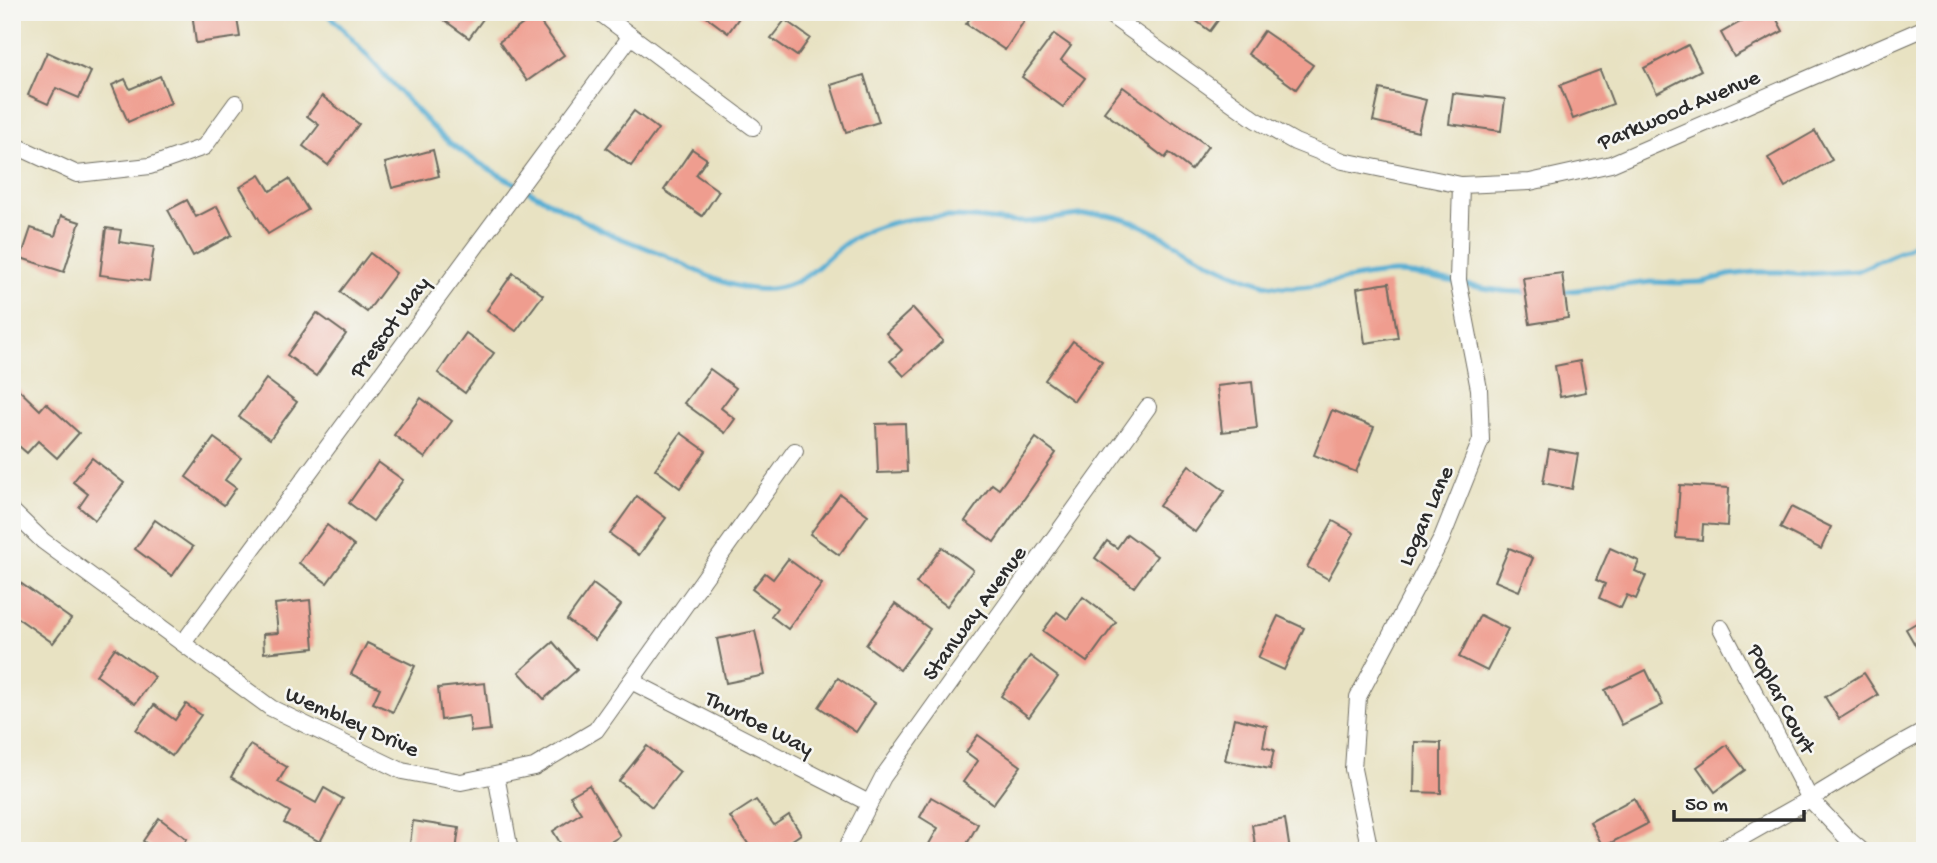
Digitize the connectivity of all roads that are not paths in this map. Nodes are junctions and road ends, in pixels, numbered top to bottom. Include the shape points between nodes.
1 (599, 12) edge
2 (1106, 12) edge
3 (1925, 28) edge
4 (631, 36) junction
5 (236, 103) dead end
6 (753, 127) dead end
7 (12, 144) edge
8 (1461, 184) junction
9 (1148, 407) dead end
10 (795, 451) dead end
11 (12, 512) edge
12 (1721, 628) dead end
13 (183, 643) junction
14 (631, 681) junction
15 (1925, 731) edge
16 (496, 775) junction
17 (1810, 799) junction
18 (869, 803) junction
19 (510, 851) edge
20 (845, 851) edge
21 (1370, 851) edge
22 (1718, 851) edge
23 (1862, 851) edge

1 - 4 street
2 - 8 street, Parkwood Avenue via 1256,120 1295,142 1343,161
3 - 8 street, Parkwood Avenue via 1611,164 1530,182
4 - 6 street
4 - 13 street, Prescot Way
5 - 7 street via 204,146 150,166 77,174
8 - 21 street, Logan Lane via 1458,280 1479,389 1481,440 1441,540 1358,697 1353,768
9 - 18 street, Stanway Avenue via 883,777
10 - 14 street, Wembley Drive
11 - 13 street, Wembley Drive via 43,541
12 - 17 street, Poplar Court
13 - 16 street, Wembley Drive via 271,708 402,771 461,782
14 - 16 street, Wembley Drive via 596,730 534,767
14 - 18 street, Thurloe Way
15 - 17 street
16 - 19 street
17 - 22 street
17 - 23 street, Poplar Court
18 - 20 street, Stanway Avenue

